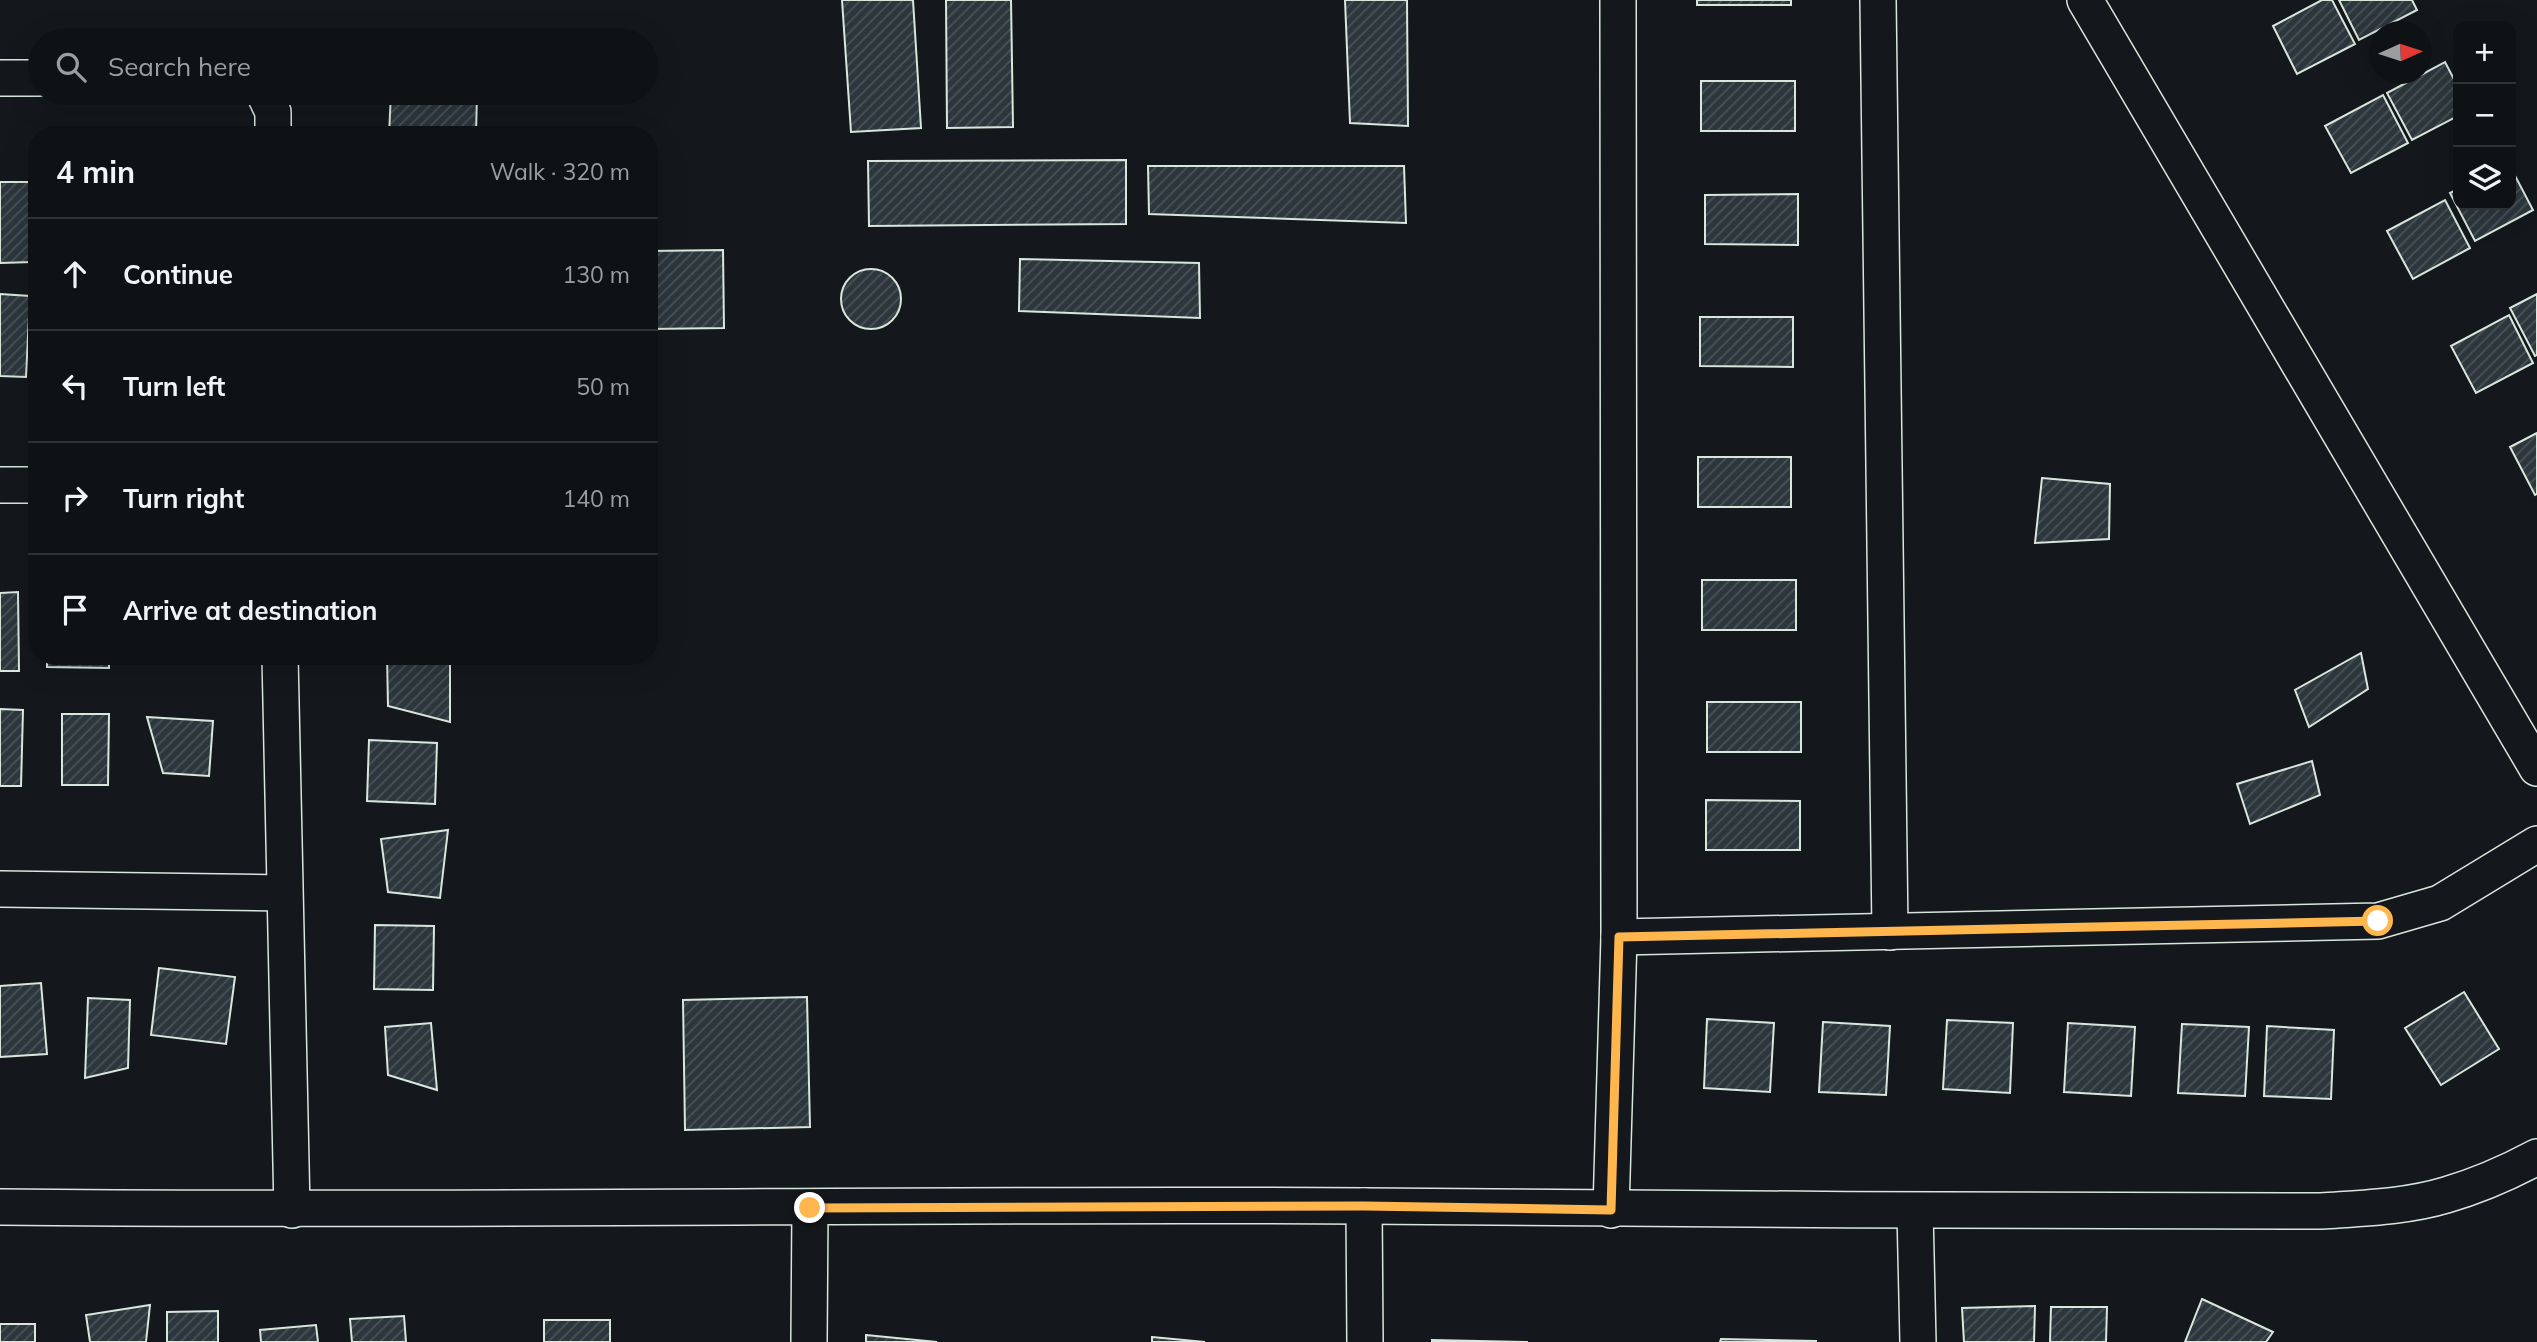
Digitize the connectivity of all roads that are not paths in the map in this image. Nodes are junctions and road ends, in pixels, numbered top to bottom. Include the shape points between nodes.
1 (1618, 0) edge
2 (1878, 0) edge
3 (2085, 0) edge
4 (0, 78) edge
5 (28, 78) edge
6 (270, 105) edge
7 (273, 126) edge
8 (0, 485) edge
9 (28, 485) edge
10 (279, 665) edge
11 (2537, 768) edge
12 (2537, 844) edge
13 (0, 889) edge
14 (284, 894) junction
15 (1890, 932) junction
16 (1619, 937) junction
17 (2537, 1157) edge
18 (1364, 1206) junction
19 (0, 1207) edge
20 (810, 1208) junction
21 (292, 1210) junction
22 (1611, 1210) junction
23 (1914, 1211) junction
24 (809, 1342) edge
25 (1365, 1342) edge
26 (1918, 1342) edge

1 - 16 street
2 - 15 street
3 - 11 street
4 - 5 street
6 - 7 street
8 - 9 street
10 - 14 street
12 - 15 street via 2440,904 2378,921
13 - 14 street
14 - 21 street
15 - 16 street
16 - 22 street
17 - 23 street via 2446,1195 2389,1206 2321,1211
18 - 20 street
18 - 22 street
18 - 25 street
19 - 21 street
20 - 21 street
20 - 24 street
22 - 23 street
23 - 26 street

